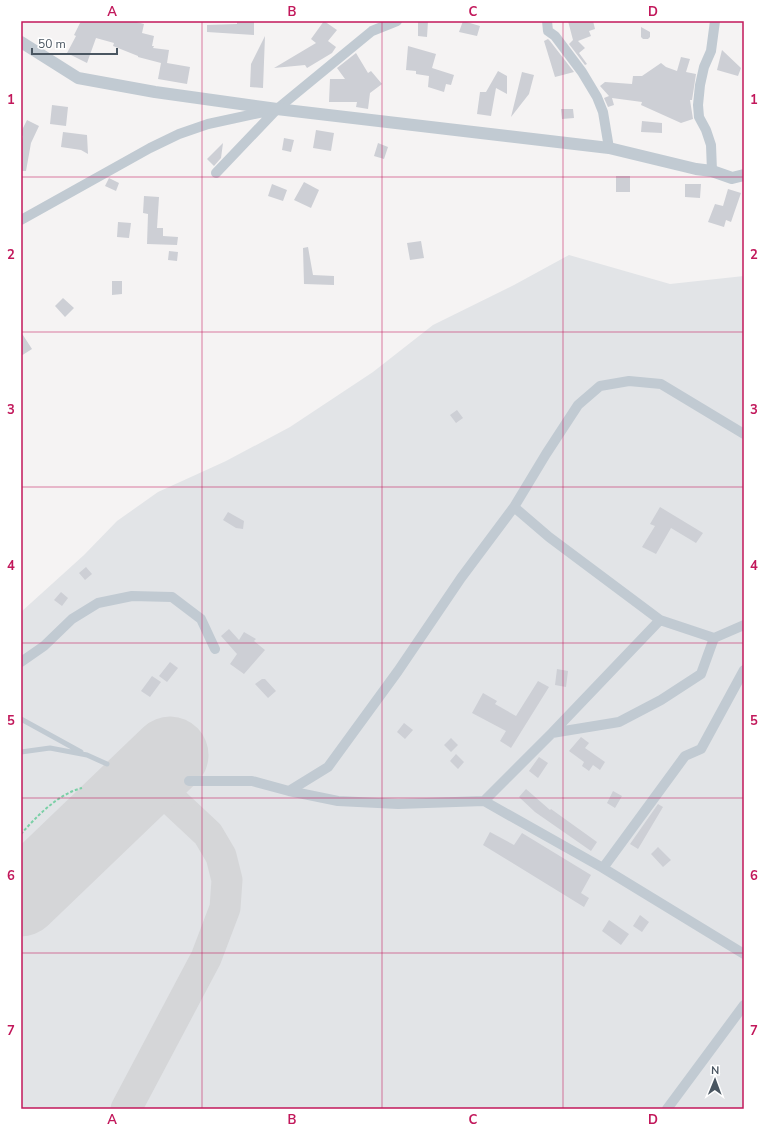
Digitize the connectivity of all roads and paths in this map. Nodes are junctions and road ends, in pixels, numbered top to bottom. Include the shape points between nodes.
1 (396, 21) edge
2 (547, 21) edge
3 (714, 21) edge
4 (21, 42) edge
5 (277, 108) junction
6 (609, 148) junction
7 (712, 171) junction
8 (216, 173) dead end
9 (744, 175) edge
10 (21, 220) edge
11 (744, 434) edge
12 (514, 507) junction
13 (660, 620) junction
14 (744, 624) edge
15 (714, 638) junction
16 (215, 648) dead end
17 (21, 662) edge
18 (744, 670) edge
19 (21, 719) edge
20 (552, 733) junction
21 (21, 752) edge
22 (87, 755) junction
23 (107, 764) dead end
24 (189, 781) dead end
25 (82, 788) dead end
26 (289, 791) junction
27 (484, 801) junction
28 (21, 834) edge
29 (603, 868) junction
30 (744, 954) edge
31 (744, 1005) edge
32 (666, 1109) edge

1 - 5 street via 372,31
2 - 6 street via 548,31 555,36 582,72 597,97 603,112
3 - 7 street via 711,51 704,67 698,105 699,117 711,145
4 - 5 street via 78,78 155,92
5 - 6 street
5 - 8 street
5 - 10 street via 208,124 179,134
6 - 7 street
7 - 9 street via 732,178
11 - 12 street via 661,384 629,381 600,386 578,405
12 - 13 street via 549,537
12 - 26 street via 328,767
13 - 15 street
13 - 20 street
14 - 15 street
15 - 20 street via 701,674 661,700 620,722
16 - 17 street via 201,619 172,597 132,596 98,604 72,619 44,646
18 - 29 street via 701,750 685,756
19 - 22 lane
20 - 27 street
21 - 22 lane via 50,748
22 - 23 lane
24 - 26 street via 252,780
25 - 28 path via 71,791 37,815
26 - 27 street via 338,802 398,804
27 - 29 street
29 - 30 street
31 - 32 street

